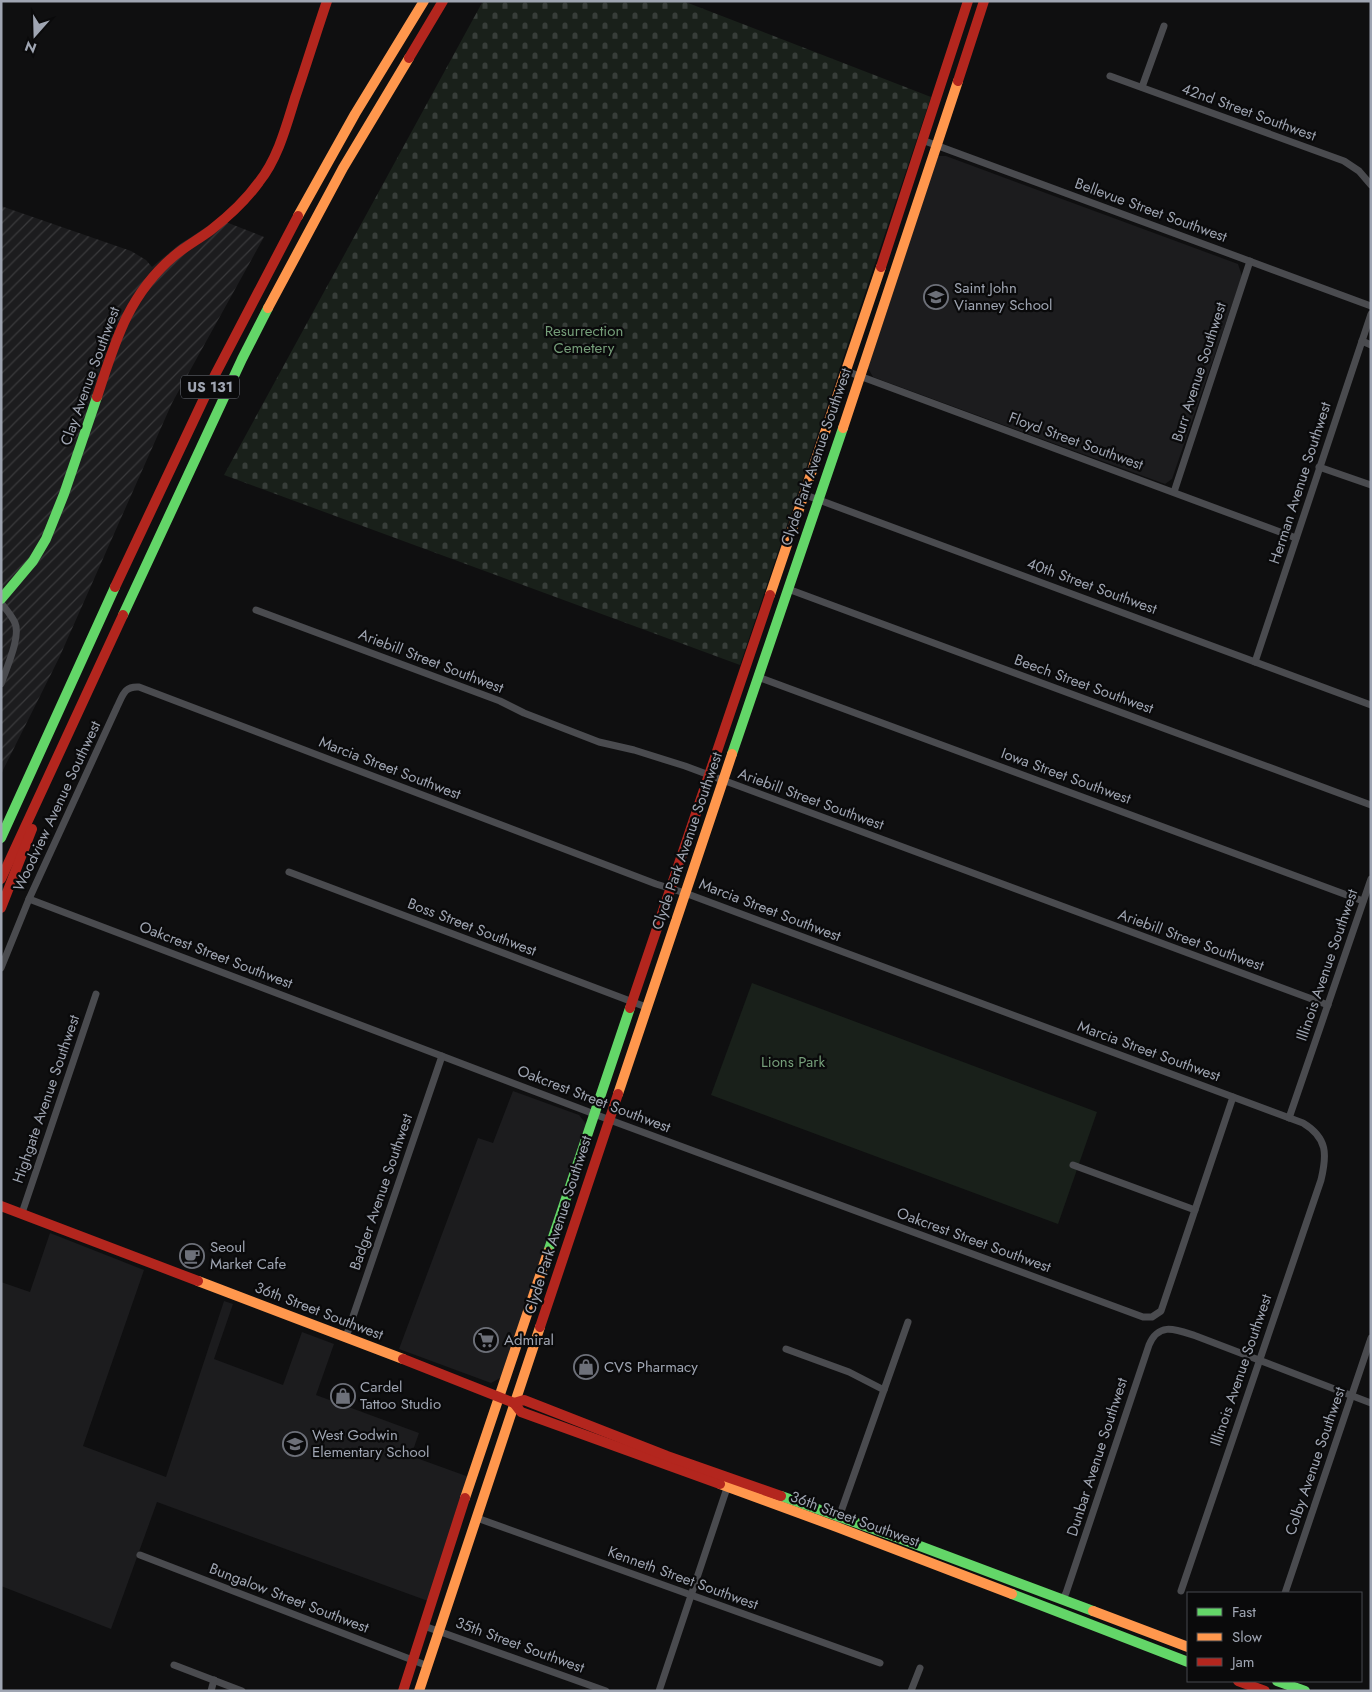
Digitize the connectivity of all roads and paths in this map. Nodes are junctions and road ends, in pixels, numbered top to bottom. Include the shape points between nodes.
1 (327, 1) edge
2 (424, 1) edge
3 (443, 1) edge
4 (968, 1) edge
5 (984, 1) edge
6 (1164, 26) dead end
7 (1110, 76) dead end
8 (1142, 87) junction
9 (922, 140) junction
10 (935, 145) junction
11 (1371, 185) edge
12 (1250, 261) junction
13 (1371, 306) edge
14 (1371, 314) edge
15 (1362, 342) junction
16 (1371, 345) edge
17 (846, 371) junction
18 (860, 376) junction
19 (1319, 467) junction
20 (1371, 485) edge
21 (1174, 492) junction
22 (804, 494) junction
23 (818, 500) junction
24 (1296, 538) junction
25 (788, 589) junction
26 (1, 599) edge
27 (1, 603) edge
28 (256, 610) dead end
29 (1255, 662) junction
30 (758, 677) junction
31 (1, 684) edge
32 (131, 687) joint
33 (1371, 705) edge
34 (54, 764) junction
35 (710, 776) junction
36 (723, 781) junction
37 (25, 787) junction
38 (1371, 805) edge
39 (1, 830) edge
40 (1, 838) edge
41 (289, 872) dead end
42 (1, 879) edge
43 (1371, 879) edge
44 (672, 888) junction
45 (685, 893) junction
46 (29, 899) junction
47 (1363, 901) junction
48 (1, 908) edge
49 (1, 968) edge
50 (96, 994) dead end
51 (633, 1003) junction
52 (1328, 1005) junction
53 (646, 1007) junction
54 (442, 1056) junction
55 (1233, 1097) junction
56 (595, 1114) junction
57 (1289, 1118) junction
58 (608, 1119) junction
59 (1325, 1157) joint
60 (1073, 1165) dead end
61 (1, 1206) edge
62 (1194, 1210) junction
63 (22, 1213) junction
64 (908, 1322) dead end
65 (346, 1337) junction
66 (1371, 1338) edge
67 (786, 1348) dead end
68 (1259, 1360) junction
69 (884, 1390) junction
70 (1351, 1396) junction
71 (500, 1397) junction
72 (1371, 1402) edge
73 (514, 1403) junction
74 (728, 1483) junction
75 (839, 1516) junction
76 (476, 1518) junction
77 (837, 1527) junction
78 (140, 1555) dead end
79 (1182, 1591) dead end
80 (1285, 1592) edge
81 (691, 1596) junction
82 (1062, 1600) junction
83 (424, 1626) junction
84 (439, 1631) junction
85 (1187, 1647) edge
86 (413, 1660) junction
87 (1187, 1662) edge
88 (880, 1663) dead end
89 (174, 1665) dead end
90 (428, 1666) junction
91 (920, 1668) dead end
92 (214, 1680) junction
93 (1241, 1682) edge
94 (1280, 1682) edge
95 (211, 1691) edge
96 (242, 1691) edge
97 (403, 1691) edge
98 (419, 1691) edge
99 (606, 1691) edge
100 (659, 1691) edge
101 (912, 1691) edge
102 (1265, 1691) edge
103 (1305, 1691) edge

1 - 26 main road, Clay Avenue Southwest via 272,162 235,210 174,256 134,302 118,333 46,539 29,567
2 - 37 main road, US 131 via 346,130 249,308 178,452
3 - 34 main road, US 131 via 343,168 242,359
4 - 9 main road, Clyde Park Avenue Southwest
5 - 10 main road, Clyde Park Avenue Southwest
6 - 8 street
7 - 8 street, 42nd Street Southwest
8 - 11 street, 42nd Street Southwest via 1344,161
9 - 10 street, Bellevue Street Southwest
9 - 17 main road, Clyde Park Avenue Southwest
10 - 12 street, Bellevue Street Southwest
10 - 18 main road, Clyde Park Avenue Southwest
12 - 13 street, Bellevue Street Southwest
12 - 21 street, Burr Avenue Southwest
14 - 15 street, Herman Avenue Southwest
15 - 16 street
15 - 19 street, Herman Avenue Southwest
17 - 18 street, Floyd Street Southwest
17 - 22 main road, Clyde Park Avenue Southwest
18 - 21 street, Floyd Street Southwest
18 - 23 main road, Clyde Park Avenue Southwest
19 - 20 street
19 - 24 street, Herman Avenue Southwest
21 - 24 street, Floyd Street Southwest
22 - 23 street, 40th Street Southwest
22 - 35 main road, Clyde Park Avenue Southwest
23 - 25 main road, Clyde Park Avenue Southwest
23 - 29 street, 40th Street Southwest
24 - 29 street, Herman Avenue Southwest
25 - 30 main road, Clyde Park Avenue Southwest
25 - 38 street, Beech Street Southwest
27 - 31 street via 15,623 17,632
28 - 35 street, Ariebill Street Southwest via 500,701 599,742 634,750
29 - 33 street, 40th Street Southwest
30 - 36 main road, Clyde Park Avenue Southwest
30 - 47 street, Iowa Street Southwest
32 - 44 street, Marcia Street Southwest via 139,687
32 - 46 street, Woodview Avenue Southwest via 117,706
34 - 42 main road, US 131
34 - 48 main road
35 - 36 street, Ariebill Street Southwest
35 - 44 main road, Clyde Park Avenue Southwest
36 - 45 main road, Clyde Park Avenue Southwest
36 - 52 street, Ariebill Street Southwest
37 - 39 main road
37 - 40 main road, US 131
41 - 51 street, Boss Street Southwest
43 - 47 street, Illinois Avenue Southwest
44 - 45 street, Marcia Street Southwest
44 - 51 main road, Clyde Park Avenue Southwest
45 - 53 main road, Clyde Park Avenue Southwest
45 - 55 street, Marcia Street Southwest
46 - 49 street, Woodview Avenue Southwest
46 - 54 street, Oakcrest Street Southwest
47 - 52 street, Illinois Avenue Southwest
50 - 63 street, Highgate Avenue Southwest
51 - 53 street, Boss Street Southwest
51 - 56 main road, Clyde Park Avenue Southwest
52 - 57 street, Illinois Avenue Southwest
53 - 58 main road, Clyde Park Avenue Southwest
54 - 56 street, Oakcrest Street Southwest
54 - 65 street, Badger Avenue Southwest
55 - 57 street, Marcia Street Southwest
55 - 62 street
56 - 58 street, Oakcrest Street Southwest
56 - 71 main road, Clyde Park Avenue Southwest
57 - 59 street, Marcia Street Southwest via 1303,1123 1317,1134
58 - 62 street, Oakcrest Street Southwest via 1142,1317 1152,1317 1160,1311
58 - 73 main road, Clyde Park Avenue Southwest
59 - 68 street, Illinois Avenue Southwest via 1321,1180
60 - 62 street
61 - 63 main road, 36th Street Southwest
63 - 65 main road, 36th Street Southwest
64 - 69 street
65 - 71 main road, 36th Street Southwest
66 - 70 street, Colby Avenue Southwest
67 - 69 street via 850,1372
68 - 70 street
68 - 79 street, Illinois Avenue Southwest
68 - 82 street, Dunbar Avenue Southwest via 1173,1329 1157,1332 1152,1337
69 - 75 street
70 - 72 street
70 - 80 street, Colby Avenue Southwest
71 - 73 main road, 36th Street Southwest
71 - 83 main road, Clyde Park Avenue Southwest
73 - 74 main road, 36th Street Southwest via 521,1412
73 - 76 main road, Clyde Park Avenue Southwest
74 - 75 main road, 36th Street Southwest
74 - 77 main road, 36th Street Southwest
74 - 81 street
75 - 77 street
75 - 82 main road, 36th Street Southwest
76 - 81 street, Kenneth Street Southwest
76 - 84 main road, Clyde Park Avenue Southwest
77 - 87 main road, 36th Street Southwest
78 - 86 street, Bungalow Street Southwest
81 - 88 street, Kenneth Street Southwest
81 - 100 street
82 - 85 main road, 36th Street Southwest
83 - 84 street, 35th Street Southwest
83 - 86 main road, Clyde Park Avenue Southwest
84 - 90 main road, Clyde Park Avenue Southwest
84 - 99 street, 35th Street Southwest
86 - 90 street, Bungalow Street Southwest
86 - 97 main road, Clyde Park Avenue Southwest
89 - 92 street
90 - 98 main road, Clyde Park Avenue Southwest
91 - 101 street
92 - 95 street
92 - 96 street
93 - 102 main road
94 - 103 main road

